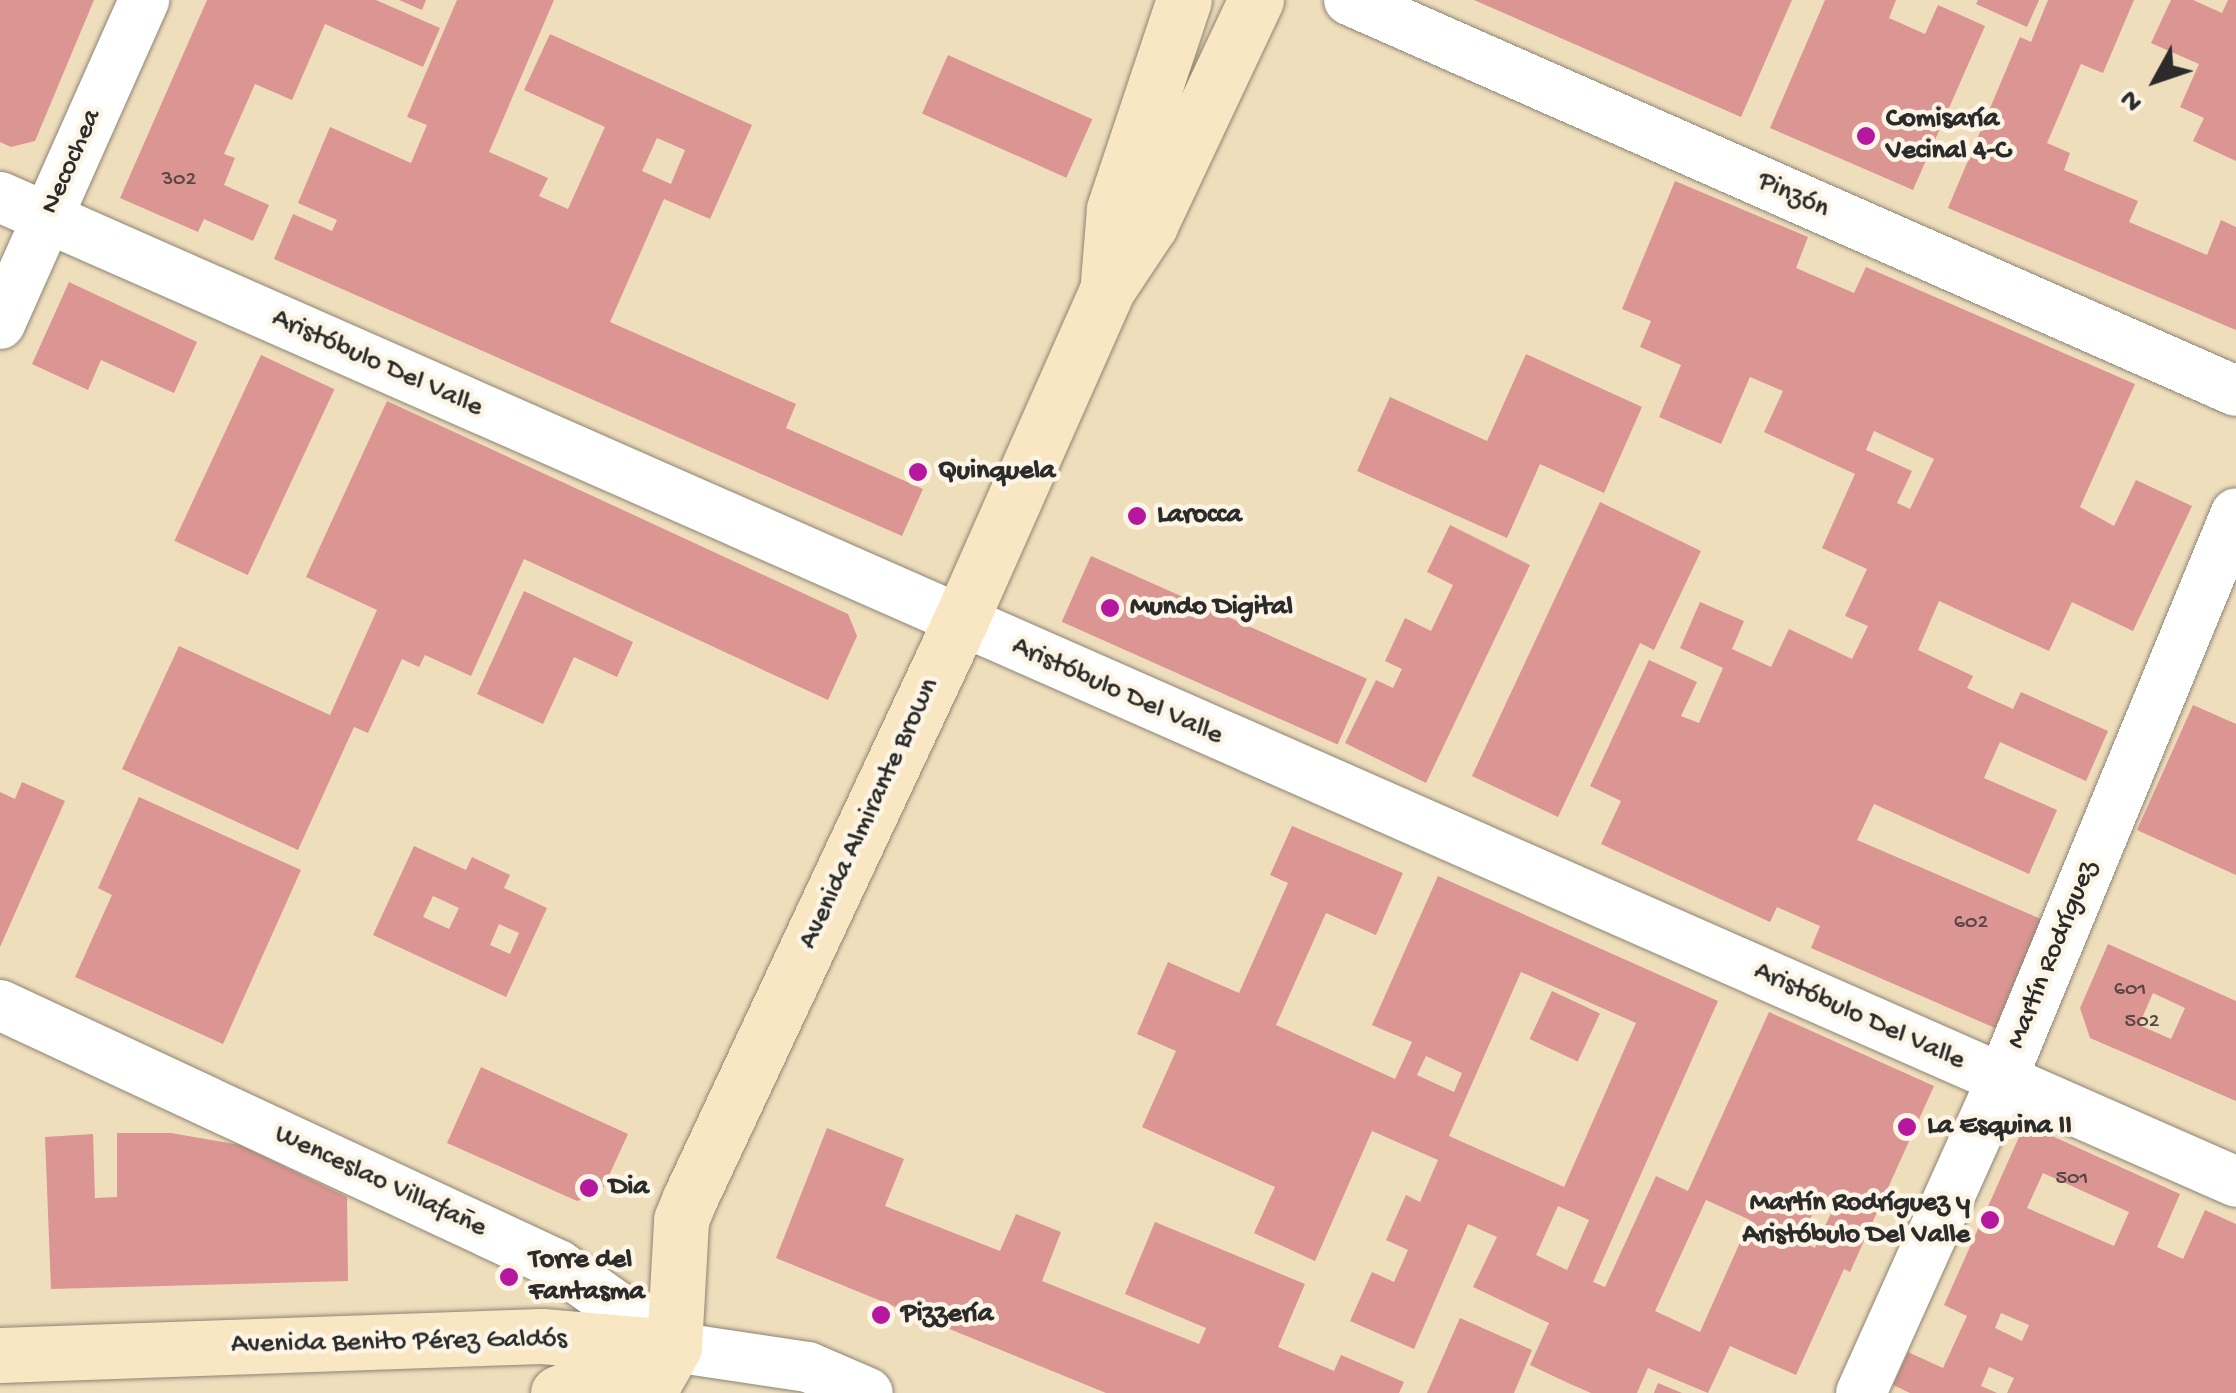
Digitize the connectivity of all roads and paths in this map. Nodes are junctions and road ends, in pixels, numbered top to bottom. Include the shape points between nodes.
1 (144, 0) edge
2 (1184, 0) edge
3 (1256, 0) edge
4 (1350, 0) edge
5 (0, 197) edge
6 (46, 218) junction
7 (1107, 290) junction
8 (0, 324) edge
9 (2236, 391) edge
10 (2236, 513) edge
11 (960, 622) junction
12 (0, 1005) edge
13 (2002, 1079) junction
14 (2236, 1182) edge
15 (0, 1355) edge
16 (673, 1378) edge
17 (558, 1393) edge
18 (868, 1393) edge
19 (1861, 1393) edge

1 - 6 street, Necochea
2 - 7 main road, Avenida Almirante Brown via 1114,209
3 - 7 main road, Avenida Almirante Brown via 1150,225
4 - 9 street, Pinzón
5 - 6 street, Aristóbulo Del Valle
6 - 8 street, Necochea
6 - 11 street, Aristóbulo Del Valle
7 - 11 main road, Avenida Almirante Brown
10 - 13 street, Martín Rodríguez
11 - 13 street, Aristóbulo Del Valle
11 - 16 main road, Avenida Almirante Brown via 681,1220
12 - 16 street, Wenceslao Villafañe via 558,1265
13 - 14 street, Aristóbulo Del Valle
13 - 19 street, Martín Rodríguez
15 - 16 main road, Avenida Benito Pérez Galdós via 542,1336
16 - 17 main road, Avenida Benito Pérez Galdós
16 - 18 street, Wenceslao Villafañe via 808,1367

